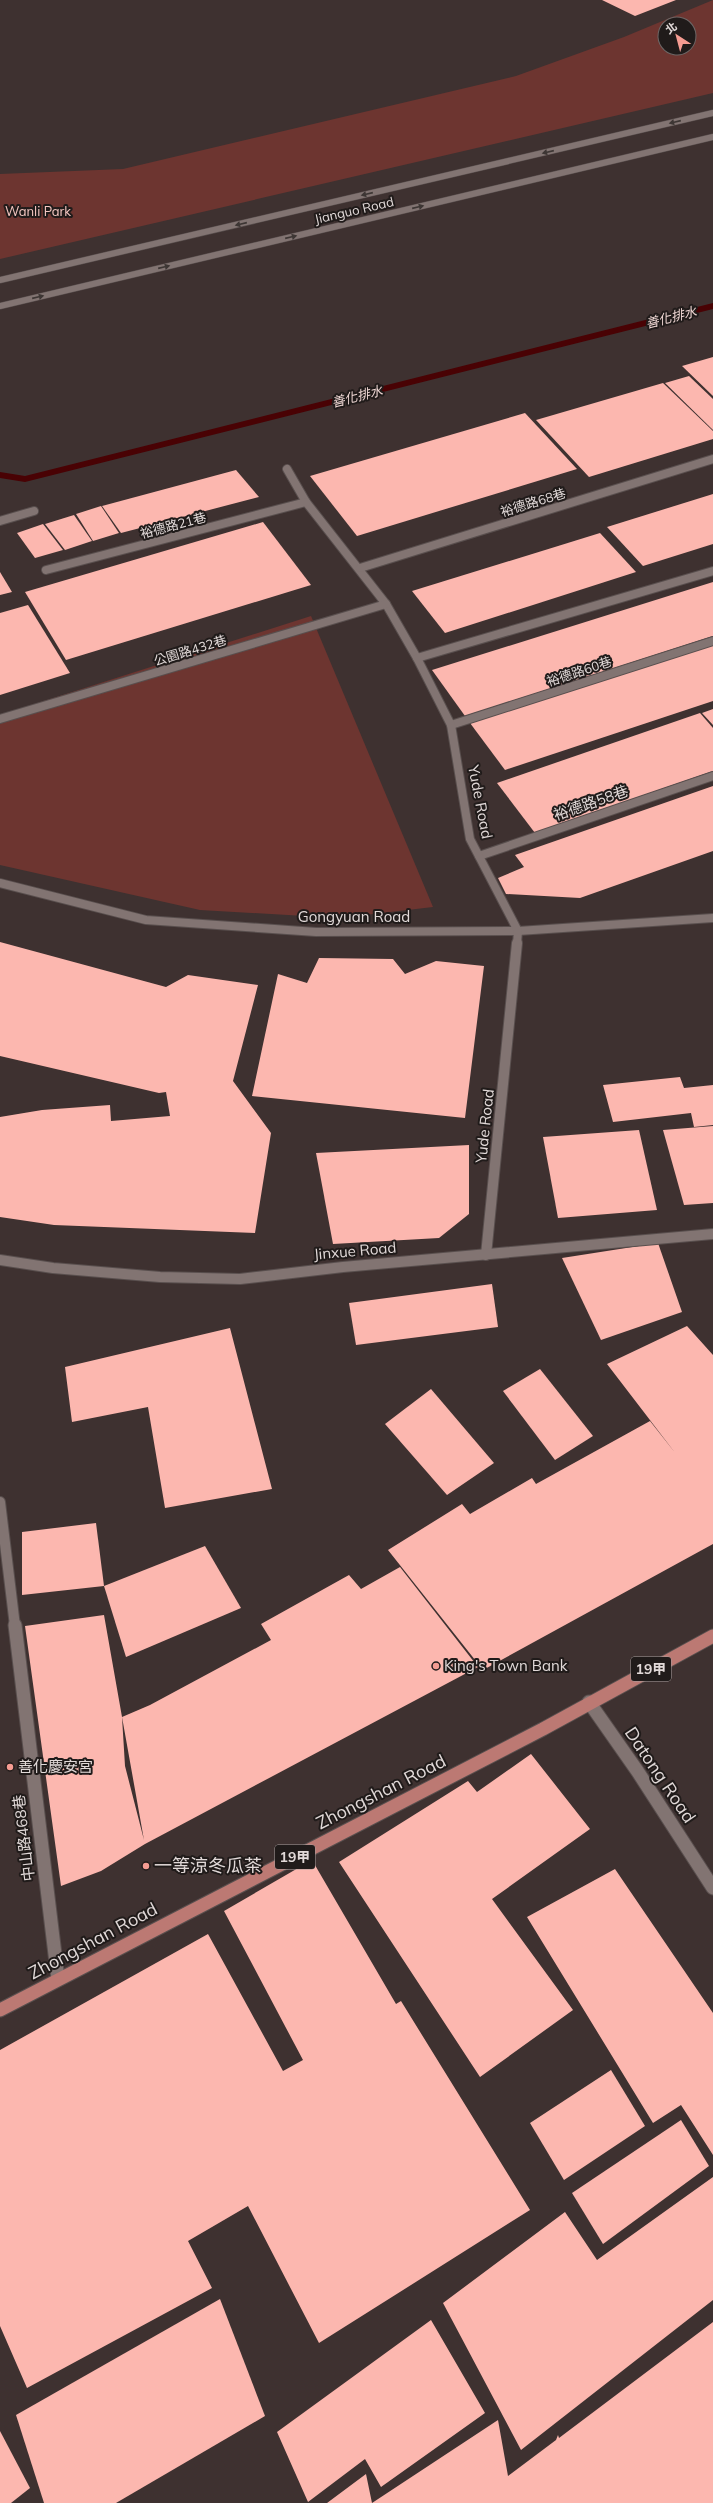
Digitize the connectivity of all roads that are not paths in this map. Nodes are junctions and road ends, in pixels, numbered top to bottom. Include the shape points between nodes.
1 (713, 113) edge
2 (713, 137) edge
3 (0, 280) edge
4 (0, 306) edge
5 (713, 459) edge
6 (287, 469) dead end
7 (306, 502) junction
8 (34, 512) dead end
9 (0, 521) edge
10 (360, 568) junction
11 (46, 570) dead end
12 (713, 571) edge
13 (386, 604) junction
14 (713, 641) edge
15 (417, 658) junction
16 (0, 719) edge
17 (451, 725) junction
18 (713, 776) edge
19 (479, 856) junction
20 (0, 883) edge
21 (713, 918) edge
22 (518, 931) junction
23 (713, 1234) edge
24 (486, 1255) junction
25 (0, 1260) edge
26 (0, 1502) edge
27 (713, 1636) edge
28 (590, 1702) junction
29 (713, 1888) edge
30 (58, 1979) junction
31 (0, 2010) edge

1 -> 3 street, Jianguo Road
4 -> 2 street, Jianguo Road
5 - 10 street, 裕德路68巷
6 - 7 street, Yude Road
7 - 10 street, Yude Road
7 - 11 street, 裕德路21巷
8 - 9 street
10 - 13 street, Yude Road
12 - 15 street
13 - 15 street, Yude Road
13 - 16 street, 公園路432巷
14 - 17 street, 裕德路60巷
15 - 17 street, Yude Road
17 - 19 street, Yude Road via 470,839
18 - 19 street, 裕德路58巷
19 - 22 street, Yude Road
20 - 22 street, Gongyuan Road via 146,920 316,932
21 - 22 street, Gongyuan Road
22 - 24 street, Yude Road
23 - 24 street, Jinxue Road
24 - 25 street, Jinxue Road via 240,1279 160,1277 53,1268
26 - 30 street, 中山路468巷
27 - 28 main road, Zhongshan Road / 19甲
28 - 29 street, Datong Road
28 - 30 main road, Zhongshan Road / 19甲 via 543,1729
30 - 31 main road, Zhongshan Road / 19甲

